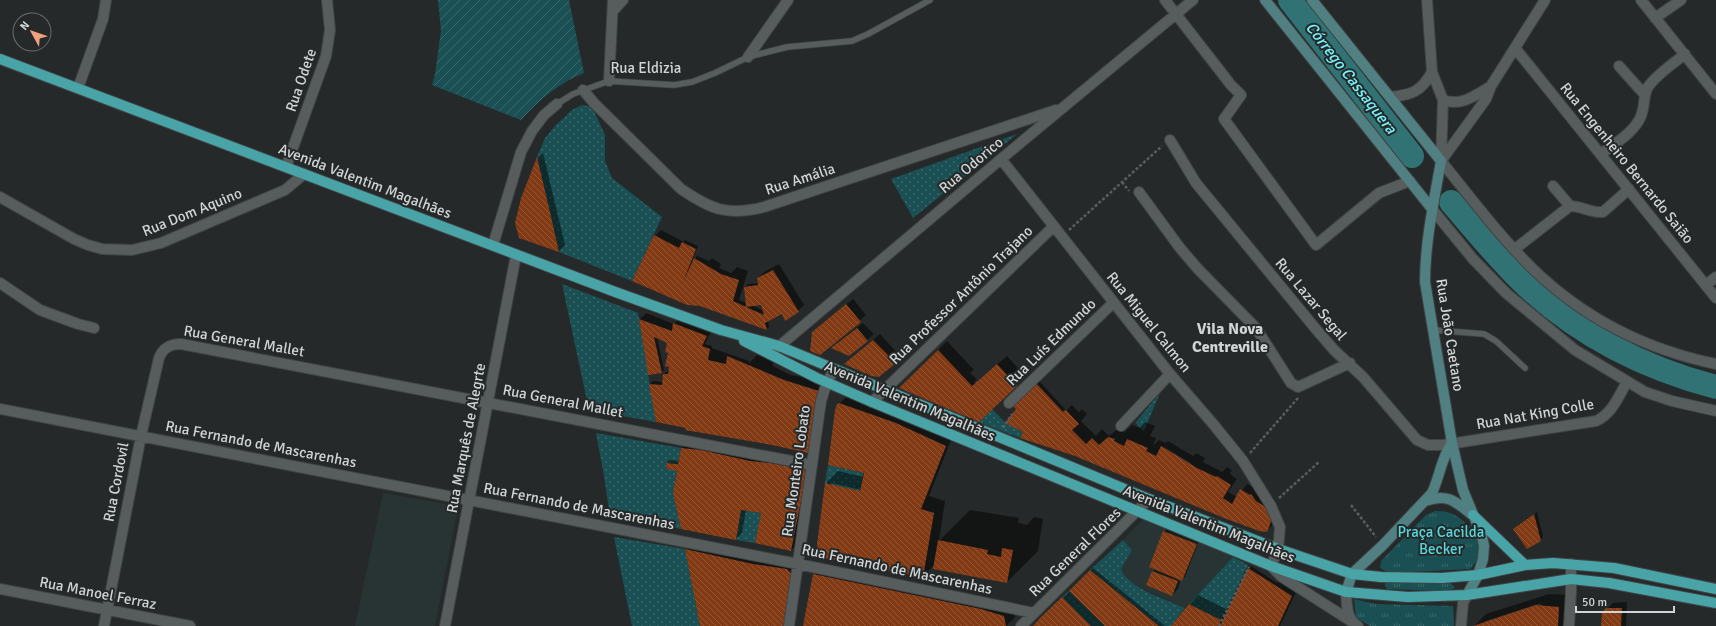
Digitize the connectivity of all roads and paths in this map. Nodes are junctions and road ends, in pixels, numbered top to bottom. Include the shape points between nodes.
1 (106, 0) edge
2 (327, 0) edge
3 (613, 0) edge
4 (623, 0) edge
5 (788, 0) edge
6 (930, 0) edge
7 (1165, 0) edge
8 (1193, 0) edge
9 (1265, 0) edge
10 (1312, 0) edge
11 (1427, 0) edge
12 (1544, 0) edge
13 (1641, 0) edge
14 (1681, 0) edge
15 (613, 11) junction
16 (1176, 14) junction
17 (1656, 18) junction
18 (1515, 48) junction
19 (1685, 54) junction
20 (748, 57) junction
21 (0, 59) edge
22 (1619, 66) dead end
23 (1432, 72) junction
24 (609, 81) junction
25 (1491, 86) junction
26 (78, 88) junction
27 (583, 90) junction
28 (1644, 94) junction
29 (1716, 94) edge
30 (1390, 97) junction
31 (1443, 100) junction
32 (557, 104) joint
33 (1063, 108) junction
34 (1170, 140) joint
35 (1601, 154) junction
36 (1001, 159) junction
37 (1441, 161) junction
38 (286, 167) junction
39 (304, 174) junction
40 (1410, 181) junction
41 (1553, 186) dead end
42 (1629, 189) junction
43 (1139, 192) dead end
44 (0, 197) edge
45 (1570, 206) junction
46 (1432, 209) junction
47 (1054, 226) junction
48 (1062, 237) junction
49 (493, 245) junction
50 (1515, 249) junction
51 (516, 255) junction
52 (1716, 277) edge
53 (0, 283) edge
54 (1706, 285) junction
55 (1716, 298) edge
56 (1113, 303) junction
57 (94, 328) dead end
58 (721, 330) junction
59 (1434, 330) junction
60 (779, 346) junction
61 (166, 347) joint
62 (770, 354) junction
63 (1350, 363) junction
64 (1716, 364) edge
65 (1525, 368) dead end
66 (834, 370) junction
67 (1170, 374) junction
68 (827, 382) junction
69 (1627, 382) junction
70 (1306, 383) junction
71 (884, 390) junction
72 (488, 402) junction
73 (872, 402) junction
74 (1013, 406) joint
75 (0, 409) edge
76 (1716, 411) edge
77 (1121, 426) dead end
78 (141, 436) junction
79 (999, 437) junction
80 (1452, 443) junction
81 (1243, 461) junction
82 (1318, 462) dead end
83 (812, 464) junction
84 (469, 499) junction
85 (1149, 499) junction
86 (1425, 501) junction
87 (1351, 505) dead end
88 (1271, 506) junction
89 (1138, 512) junction
90 (1473, 515) junction
91 (1383, 545) junction
92 (1278, 549) junction
93 (1253, 559) junction
94 (798, 564) junction
95 (1571, 564) junction
96 (1271, 566) junction
97 (1525, 566) junction
98 (1352, 574) junction
99 (1478, 575) junction
100 (1571, 579) junction
101 (0, 589) edge
102 (1716, 589) edge
103 (1346, 592) junction
104 (1467, 595) junction
105 (1716, 603) edge
106 (107, 610) junction
107 (1034, 613) junction
108 (1356, 625) edge
109 (104, 626) edge
110 (190, 626) edge
111 (445, 626) edge
112 (789, 626) edge
113 (1021, 626) edge
114 (1219, 626) edge
115 (1461, 626) edge
116 (1569, 626) edge

1 - 26 street via 103,19
2 - 38 street, Rua Odete via 330,30 326,56
3 - 15 street
4 - 15 street
5 - 20 street
6 - 20 lane, Rua Eldizia via 852,41 787,47
7 - 16 street
8 - 16 street, Rua Odorico
9 - 40 main road
10 - 30 main road
11 - 23 street
12 - 18 street
13 - 17 street
14 - 17 street
15 - 24 street
16 - 33 street, Rua Odorico
16 - 40 street via 1241,95 1224,119 1316,245 1379,193
17 - 19 street
18 - 25 street
18 - 35 street, Rua Engenheiro Bernardo Saião
19 - 28 street via 1652,81
19 - 29 street
20 - 24 lane, Rua Eldizia via 716,74 686,83 674,85
21 - 26 main road, Avenida Valentim Magalhães
22 - 28 street
23 - 30 street via 1420,89 1404,96
23 - 31 street
24 - 27 lane, Rua Eldizia
25 - 31 street via 1462,102
25 - 37 street via 1486,99
26 - 38 main road, Avenida Valentim Magalhães
27 - 32 lane, Rua Eldizia
27 - 33 street, Rua Amália via 681,189 716,209 732,212 764,207
28 - 35 street via 1640,118 1630,131
30 - 37 main road
31 - 37 street
32 - 49 street, Rua Eldizia via 532,130 521,152
33 - 36 street, Rua Odorico
34 - 48 path
34 - 63 street, Rua Lazar Segal via 1196,183 1334,350
35 - 42 street, Rua Engenheiro Bernardo Saião
36 - 47 street, Rua Miguel Calmon
36 - 60 street, Rua Odorico
37 - 46 main road, Rua João Caetano
37 - 50 street
38 - 39 main road, Avenida Valentim Magalhães
39 - 44 street, Rua Dom Aquino via 285,190 161,243 132,250 102,249 88,245
39 - 49 main road, Avenida Valentim Magalhães
40 - 46 main road
41 - 45 street
42 - 45 street via 1602,212 1591,212
42 - 54 street, Rua Engenheiro Bernardo Saião
43 - 70 street via 1198,269 1256,328 1291,383 1298,387
45 - 50 street
46 - 59 main road, Rua João Caetano via 1425,276
46 - 69 street via 1478,265 1506,293 1576,350
47 - 48 street, Rua Miguel Calmon
47 - 71 street, Rua Professor Antônio Trajano
48 - 56 street, Rua Miguel Calmon
49 - 51 main road, Avenida Valentim Magalhães
50 - 64 street via 1557,290 1608,325 1661,350
51 - 58 main road, Avenida Valentim Magalhães
51 - 72 street, Rua Marquês de Alegrte
52 - 54 street
53 - 57 street via 40,310
54 - 55 street, Rua Engenheiro Bernardo Saião
56 - 67 street, Rua Miguel Calmon
56 - 74 street, Rua Luís Edmundo
58 - 60 main road, Avenida Valentim Magalhães
58 - 62 main road, Avenida Valentim Magalhães
59 - 65 lane via 1484,334 1496,341
59 - 80 main road, Rua João Caetano
60 - 62 street, Rua Odorico
60 - 66 main road, Avenida Valentim Magalhães
61 - 72 street, Rua General Mallet via 181,344
61 - 78 street, Rua Cordovil via 159,358
62 - 68 main road, Avenida Valentim Magalhães
63 - 70 street
63 - 80 street, Rua Lazar Segal via 1417,440 1428,446
66 - 68 street, Rua Monteiro Lobato
66 - 71 main road, Avenida Valentim Magalhães
67 - 77 street
67 - 81 street, Rua Miguel Calmon
68 - 73 main road, Avenida Valentim Magalhães
68 - 83 street, Rua Monteiro Lobato via 821,401
69 - 76 street via 1665,399
69 - 80 street, Rua Nat King Colle via 1610,412 1596,421
70 - 81 path via 1299,398
71 - 73 street, Rua Professor Antônio Trajano
71 - 79 main road, Avenida Valentim Magalhães
72 - 83 street, Rua General Mallet
72 - 84 street, Rua Marquês de Alegrte
73 - 89 main road, Avenida Valentim Magalhães
74 - 79 path
75 - 78 street, Rua Fernando de Mascarenhas
78 - 84 street, Rua Fernando de Mascarenhas
78 - 106 street, Rua Cordovil
79 - 85 main road, Avenida Valentim Magalhães
80 - 86 main road via 1444,457 1436,485
80 - 90 main road, Rua João Caetano via 1463,490
81 - 88 street, Rua Miguel Calmon
82 - 88 path
83 - 94 street, Rua Monteiro Lobato
84 - 94 street, Rua Fernando de Mascarenhas
84 - 111 street, Rua Marquês de Alegrte
85 - 89 street, Rua General Flores
85 - 92 main road, Avenida Valentim Magalhães
86 - 90 main road via 1436,497 1450,499
86 - 91 main road
87 - 91 path
88 - 92 street, Rua Miguel Calmon via 1280,528
89 - 93 main road, Avenida Valentim Magalhães
89 - 107 street, Rua General Flores
90 - 97 main road
90 - 99 main road, Rua João Caetano via 1484,546
91 - 98 main road
92 - 96 street, Rua Miguel Calmon
92 - 98 main road, Avenida Valentim Magalhães
93 - 96 main road, Avenida Valentim Magalhães
93 - 114 path
94 - 107 street, Rua Fernando de Mascarenhas
94 - 112 street, Rua Monteiro Lobato
95 - 97 main road, Avenida Valentim Magalhães
95 - 100 street
95 - 102 main road, Avenida Valentim Magalhães via 1614,568
96 - 103 main road, Avenida Valentim Magalhães
96 - 108 street via 1282,577
97 - 99 main road, Avenida Valentim Magalhães
98 - 99 main road, Avenida Valentim Magalhães via 1442,578
98 - 103 main road
99 - 104 main road, Rua João Caetano
100 - 104 main road, Avenida Valentim Magalhães
100 - 105 main road, Avenida Valentim Magalhães via 1609,583
100 - 116 street
101 - 106 street, Rua Manoel Ferraz
103 - 104 main road, Avenida Valentim Magalhães via 1408,597
103 - 108 street via 1349,616
104 - 115 street via 1463,603
106 - 109 street, Rua Cordovil
106 - 110 street, Rua Manoel Ferraz
107 - 113 street, Rua General Flores

